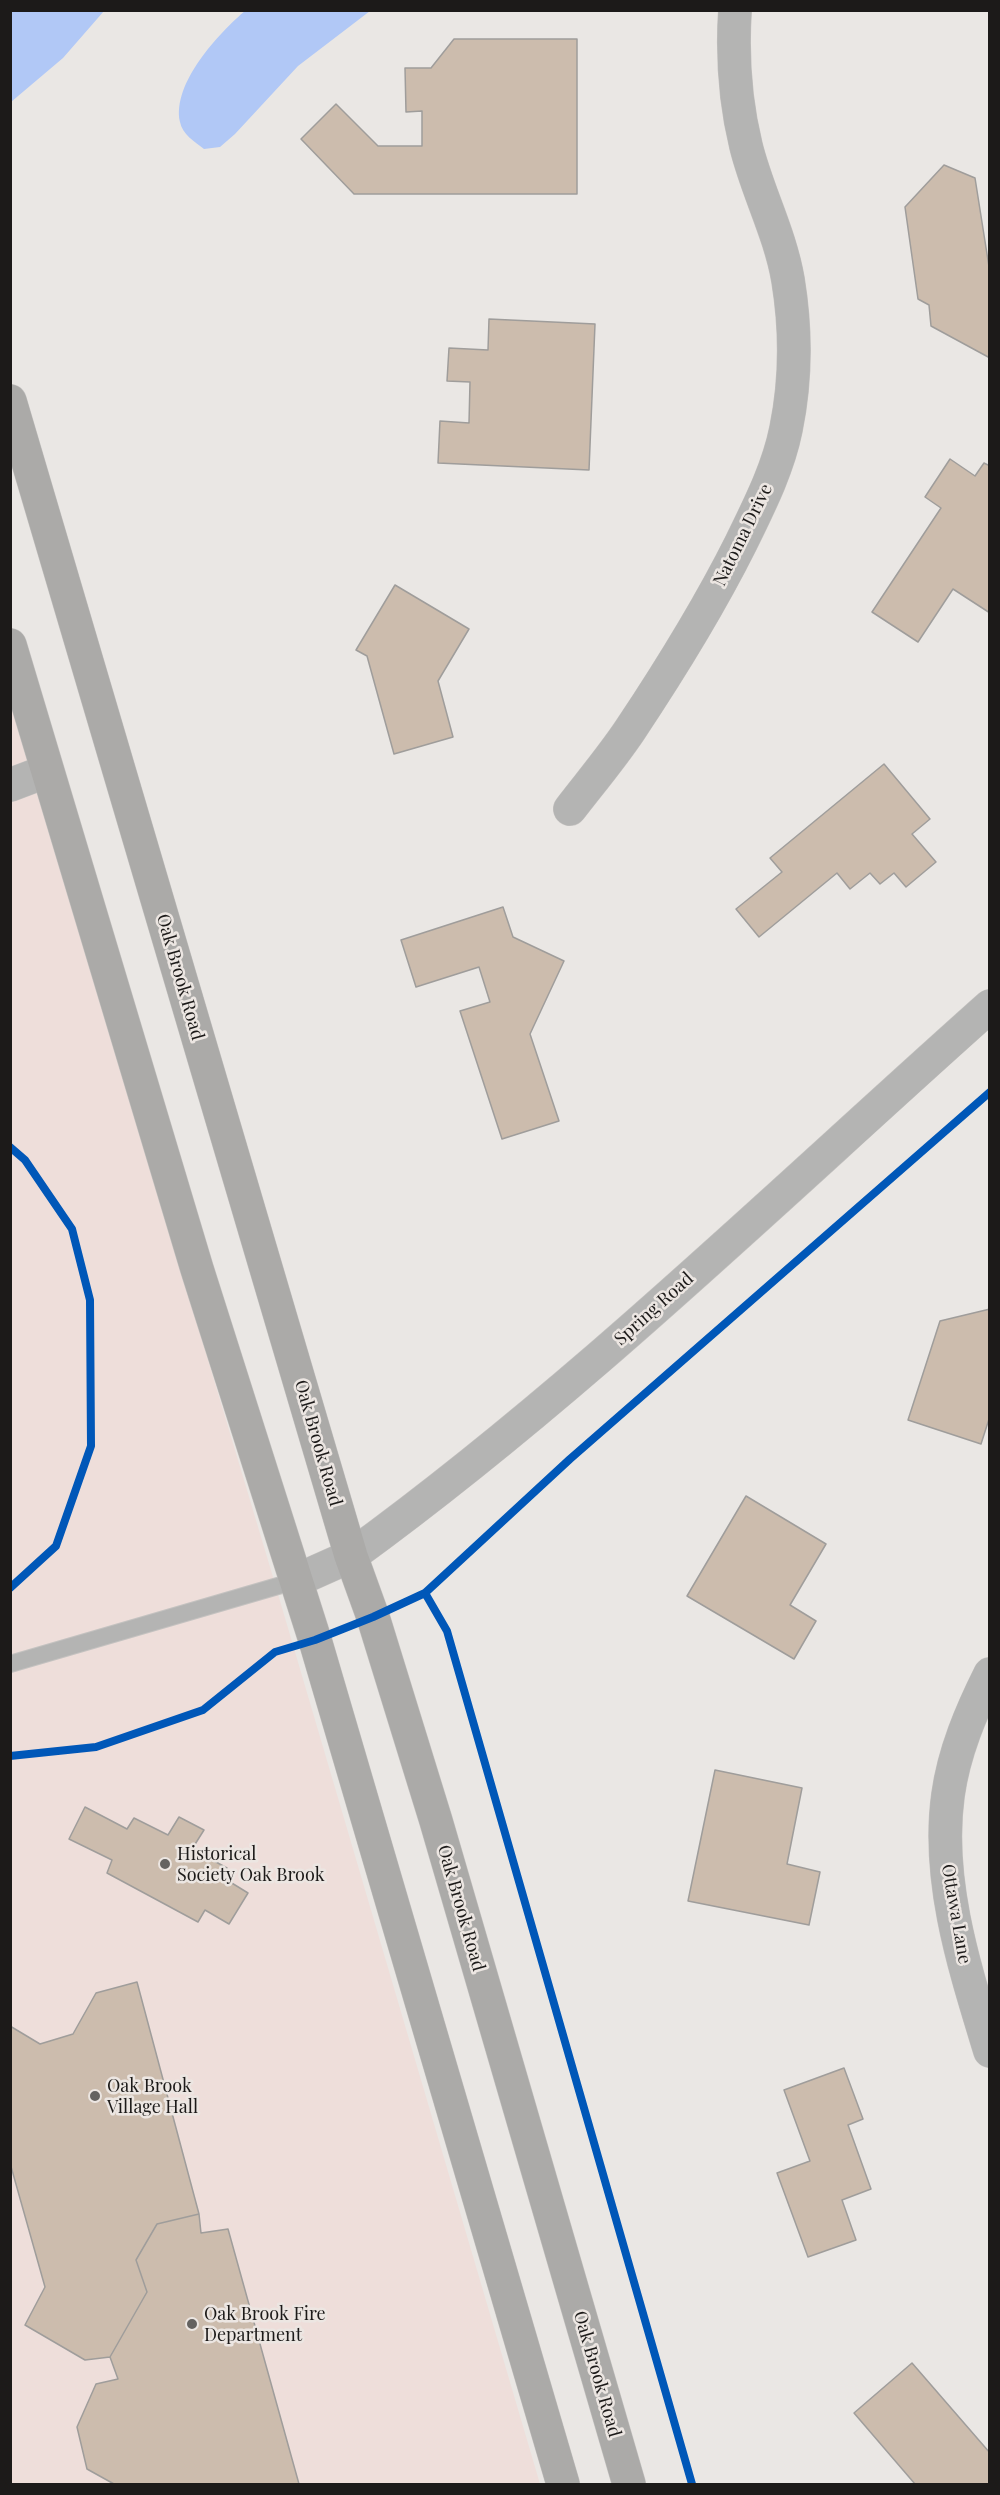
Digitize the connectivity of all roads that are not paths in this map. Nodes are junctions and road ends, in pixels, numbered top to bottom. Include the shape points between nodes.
1 (735, 10) edge
2 (10, 401) edge
3 (10, 645) edge
4 (47, 771) junction
5 (10, 784) edge
6 (570, 809) dead end
7 (990, 1006) edge
8 (351, 1556) junction
9 (295, 1581) junction
10 (10, 1664) edge
11 (990, 1674) edge
12 (990, 2051) edge
13 (563, 2484) edge
14 (628, 2484) edge

1 - 6 street, Natoma Drive via 733,41 739,108 788,280 794,340 786,430 766,493 717,590 629,731
2 - 8 main road, Oak Brook Road
3 - 4 main road
4 - 5 street
4 - 9 main road
7 - 8 street, Spring Road via 637,1325 431,1497
8 - 9 street, Spring Road
8 - 14 main road, Oak Brook Road via 436,1821
9 - 10 lane
9 - 13 main road
11 - 12 street, Ottawa Lane via 961,1738 948,1796 946,1871 965,1967

